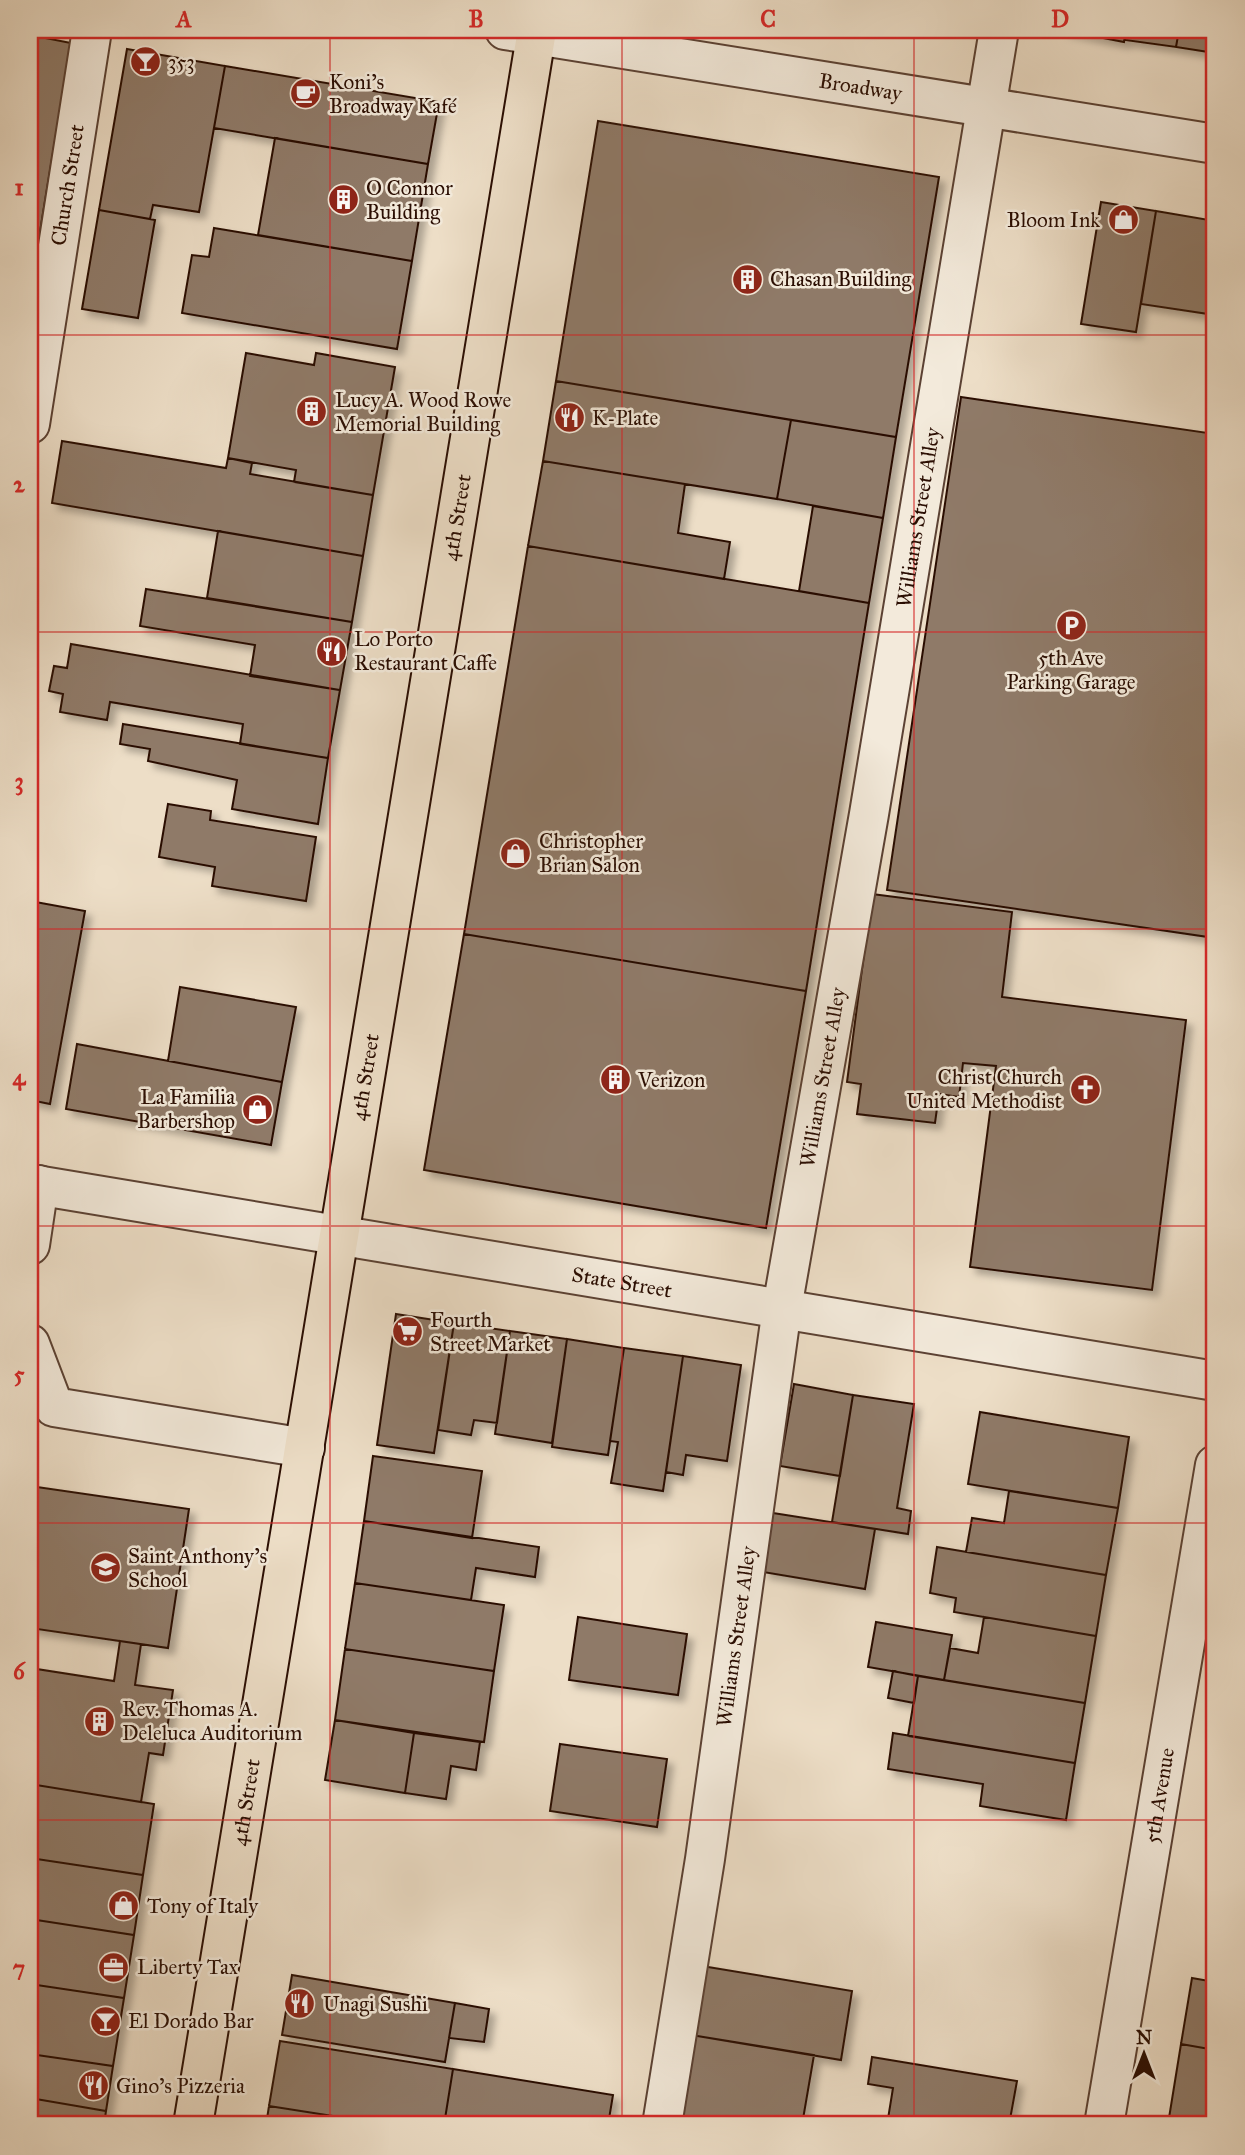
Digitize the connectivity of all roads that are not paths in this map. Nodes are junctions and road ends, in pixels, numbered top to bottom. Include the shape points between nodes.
1 (92, 30) edge
2 (999, 30) edge
3 (526, 31) edge
4 (987, 107) junction
5 (1215, 144) edge
6 (30, 424) edge
7 (34, 1185) edge
8 (340, 1235) junction
9 (30, 1245) edge
10 (782, 1308) junction
11 (30, 1345) edge
12 (1215, 1381) edge
13 (305, 1448) junction
14 (1215, 1465) edge
15 (192, 2125) edge
16 (662, 2125) edge
17 (1104, 2125) edge

1 - 6 street, Church Street
2 - 4 street, Williams Street Alley
3 - 4 street, Broadway
3 - 8 main road, 4th Street
4 - 5 street, Broadway
4 - 10 street, Williams Street Alley via 884,816
7 - 8 street, State Street
7 - 9 street
8 - 10 street, State Street
8 - 13 main road, 4th Street
10 - 12 street, State Street
10 - 16 street, Williams Street Alley via 705,1859
11 - 13 street via 54,1407
13 - 15 main road, 4th Street
14 - 17 street, 5th Avenue

